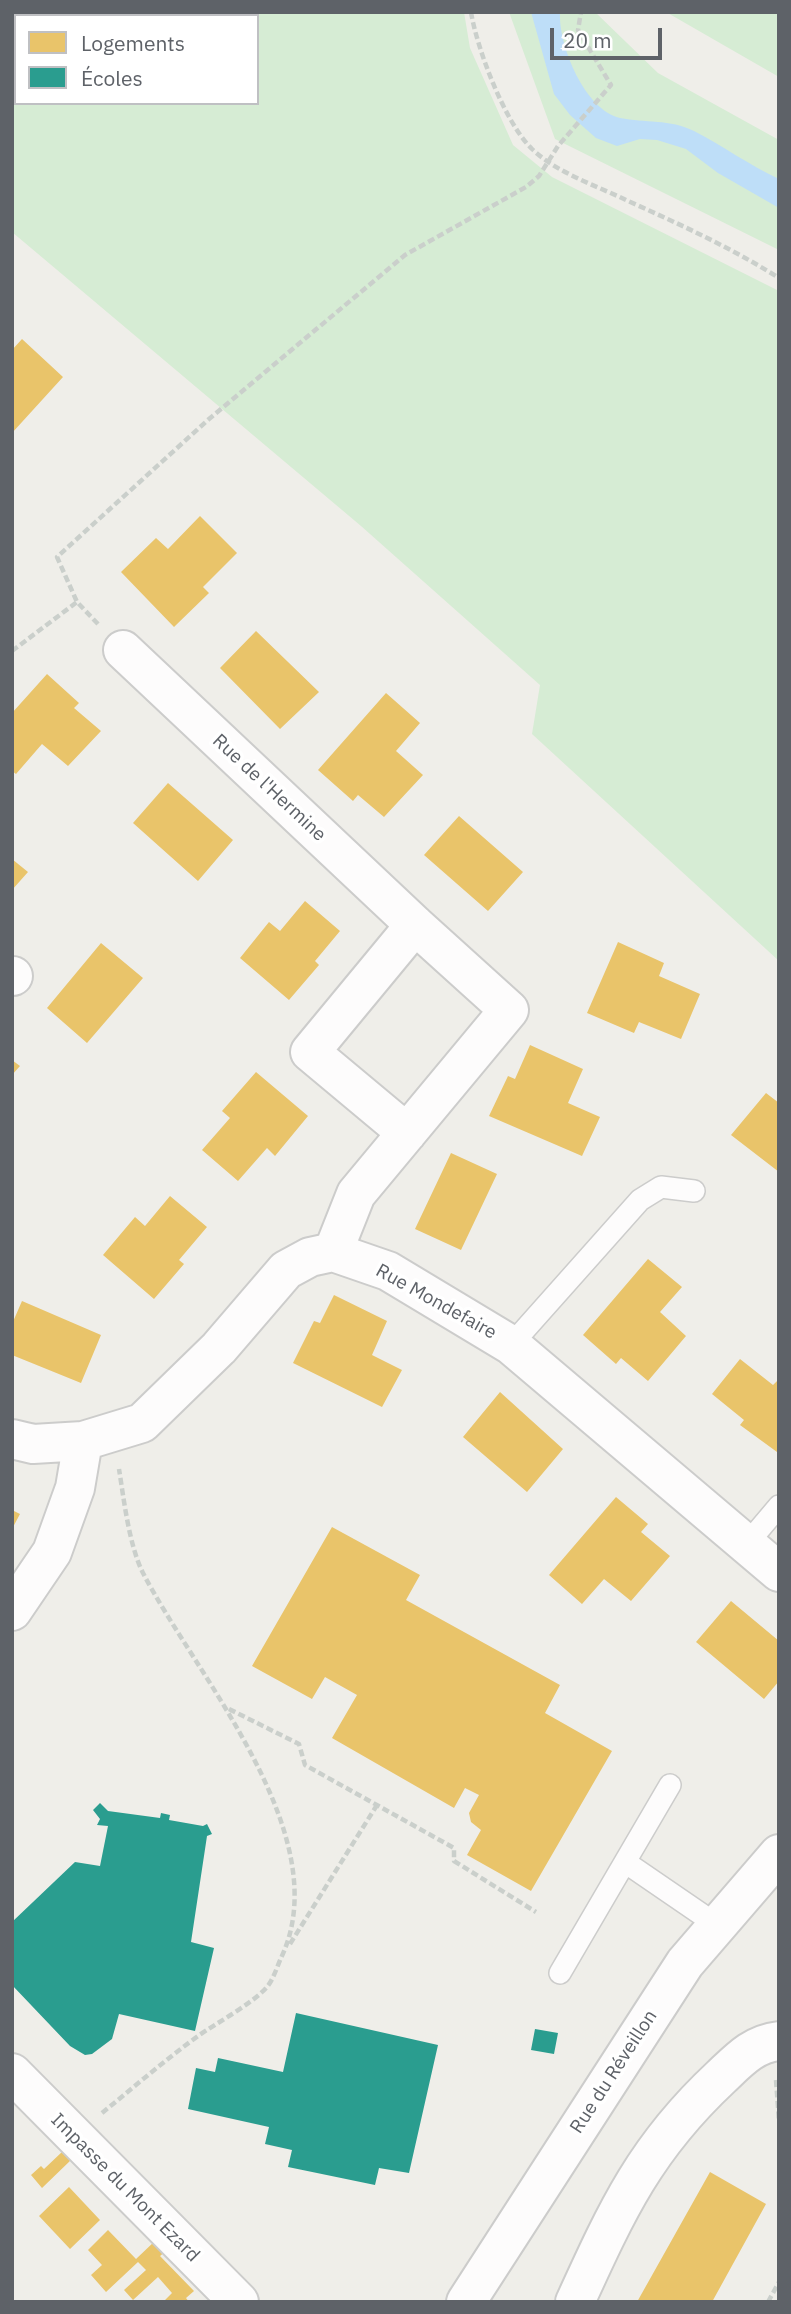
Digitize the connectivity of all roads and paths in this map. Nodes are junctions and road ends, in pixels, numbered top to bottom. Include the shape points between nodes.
1 (471, 12) edge
2 (581, 12) edge
3 (550, 162) junction
4 (779, 278) edge
5 (76, 602) junction
6 (123, 650) joint
7 (12, 652) edge
8 (415, 925) junction
9 (407, 1133) junction
10 (694, 1191) dead end
11 (333, 1252) junction
12 (511, 1345) junction
13 (97, 1438) junction
14 (12, 1439) edge
15 (779, 1506) edge
16 (746, 1545) junction
17 (779, 1572) edge
18 (12, 1611) edge
19 (228, 1709) junction
20 (670, 1785) dead end
21 (377, 1805) junction
22 (779, 1854) edge
23 (625, 1862) junction
24 (536, 1912) dead end
25 (717, 1926) junction
26 (279, 1962) junction
27 (560, 1973) dead end
28 (779, 2041) edge
29 (12, 2073) edge
30 (74, 2136) junction
31 (779, 2282) edge
32 (239, 2302) edge
33 (466, 2302) edge
34 (575, 2302) edge
35 (768, 2302) edge

1 - 3 path via 485,58 520,135
2 - 3 path via 579,30 611,85 558,146
3 - 4 path via 733,249
3 - 5 path via 526,187 405,255 209,419 57,557
5 - 6 path
5 - 7 path
6 - 8 street, Rue de l'Hermine
8 - 9 street, Rue de l'Hermine via 509,1010
8 - 9 street via 310,1052
9 - 11 street, Rue de l'Hermine via 356,1194
10 - 12 lane via 661,1187 640,1200
11 - 12 street, Rue Mondefaire via 388,1271
11 - 13 street via 286,1269 219,1348 142,1423
12 - 16 street, Rue Mondefaire
13 - 14 street via 33,1444
13 - 18 street via 52,1552
13 - 19 path via 141,1569
15 - 16 lane
16 - 17 street, Rue Mondefaire
19 - 21 path via 299,1744 304,1765
19 - 26 path via 267,1785 288,1850 296,1907 290,1940
20 - 23 lane
21 - 24 path via 454,1848 454,1861
21 - 26 path
22 - 25 street, Rue du Réveillon
23 - 25 lane
23 - 27 lane
25 - 33 street, Rue du Réveillon via 685,1963
26 - 30 path via 268,1986
28 - 34 street via 753,2048 695,2101 657,2144 622,2199
29 - 30 street, Impasse du Mont Ezard
30 - 32 street, Impasse du Mont Ezard
31 - 35 path

